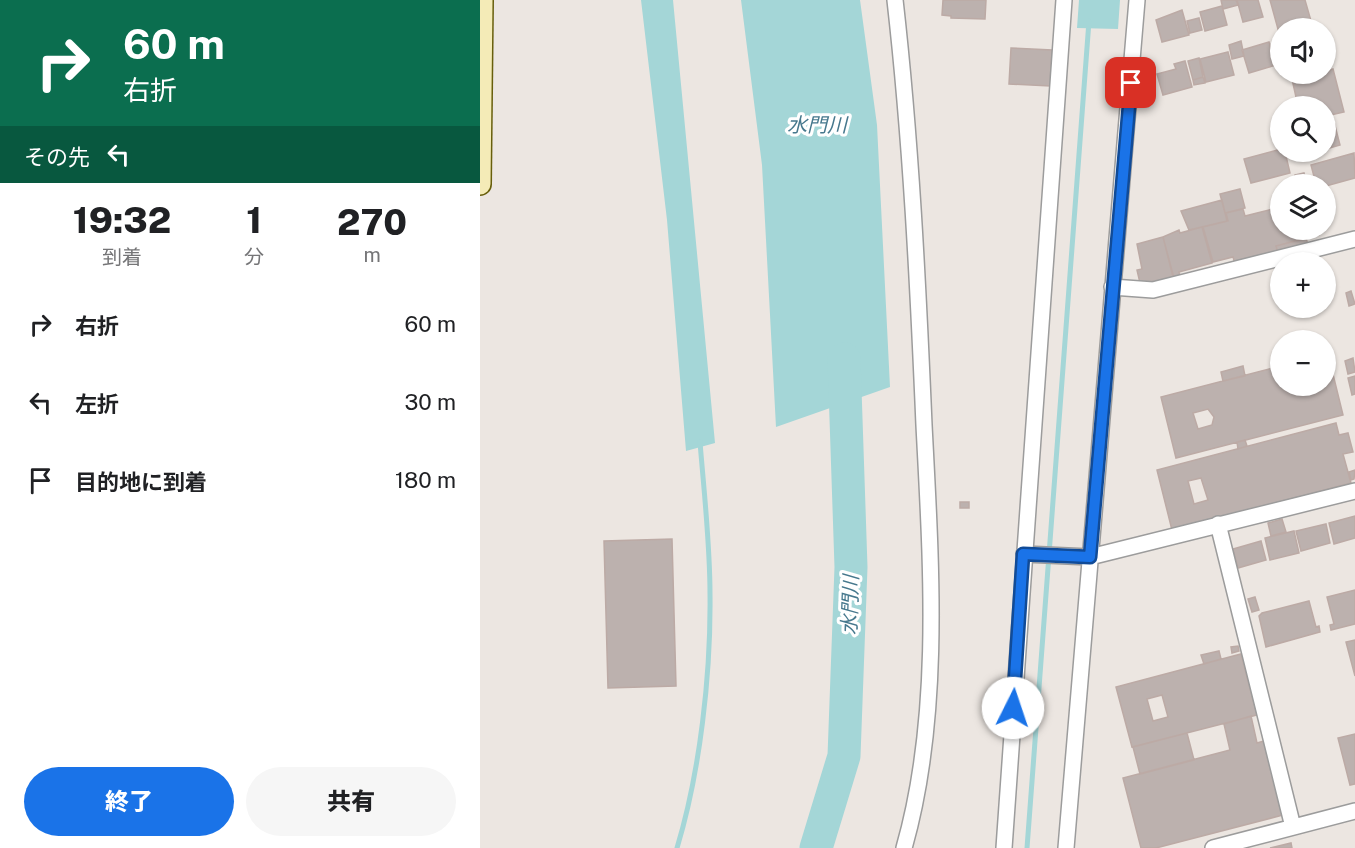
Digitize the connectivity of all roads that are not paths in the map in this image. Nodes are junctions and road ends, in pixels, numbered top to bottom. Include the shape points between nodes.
1 (482, 0) edge
2 (895, 0) edge
3 (1064, 0) edge
4 (1137, 0) edge
5 (480, 184) edge
6 (1355, 239) edge
7 (1113, 287) junction
8 (1355, 491) edge
9 (1218, 524) junction
10 (1028, 554) junction
11 (1084, 557) junction
12 (1355, 811) edge
13 (1293, 827) junction
14 (904, 848) edge
15 (1004, 848) edge
16 (1066, 848) edge
17 (1213, 848) edge

1 - 5 main road
2 - 14 street via 916,240 929,528 930,700 913,816
3 - 10 street
4 - 7 street
6 - 7 street via 1153,290
7 - 11 street
8 - 9 street
9 - 11 street
9 - 13 street
10 - 11 street
10 - 15 street
11 - 16 street
12 - 13 street
13 - 17 street

